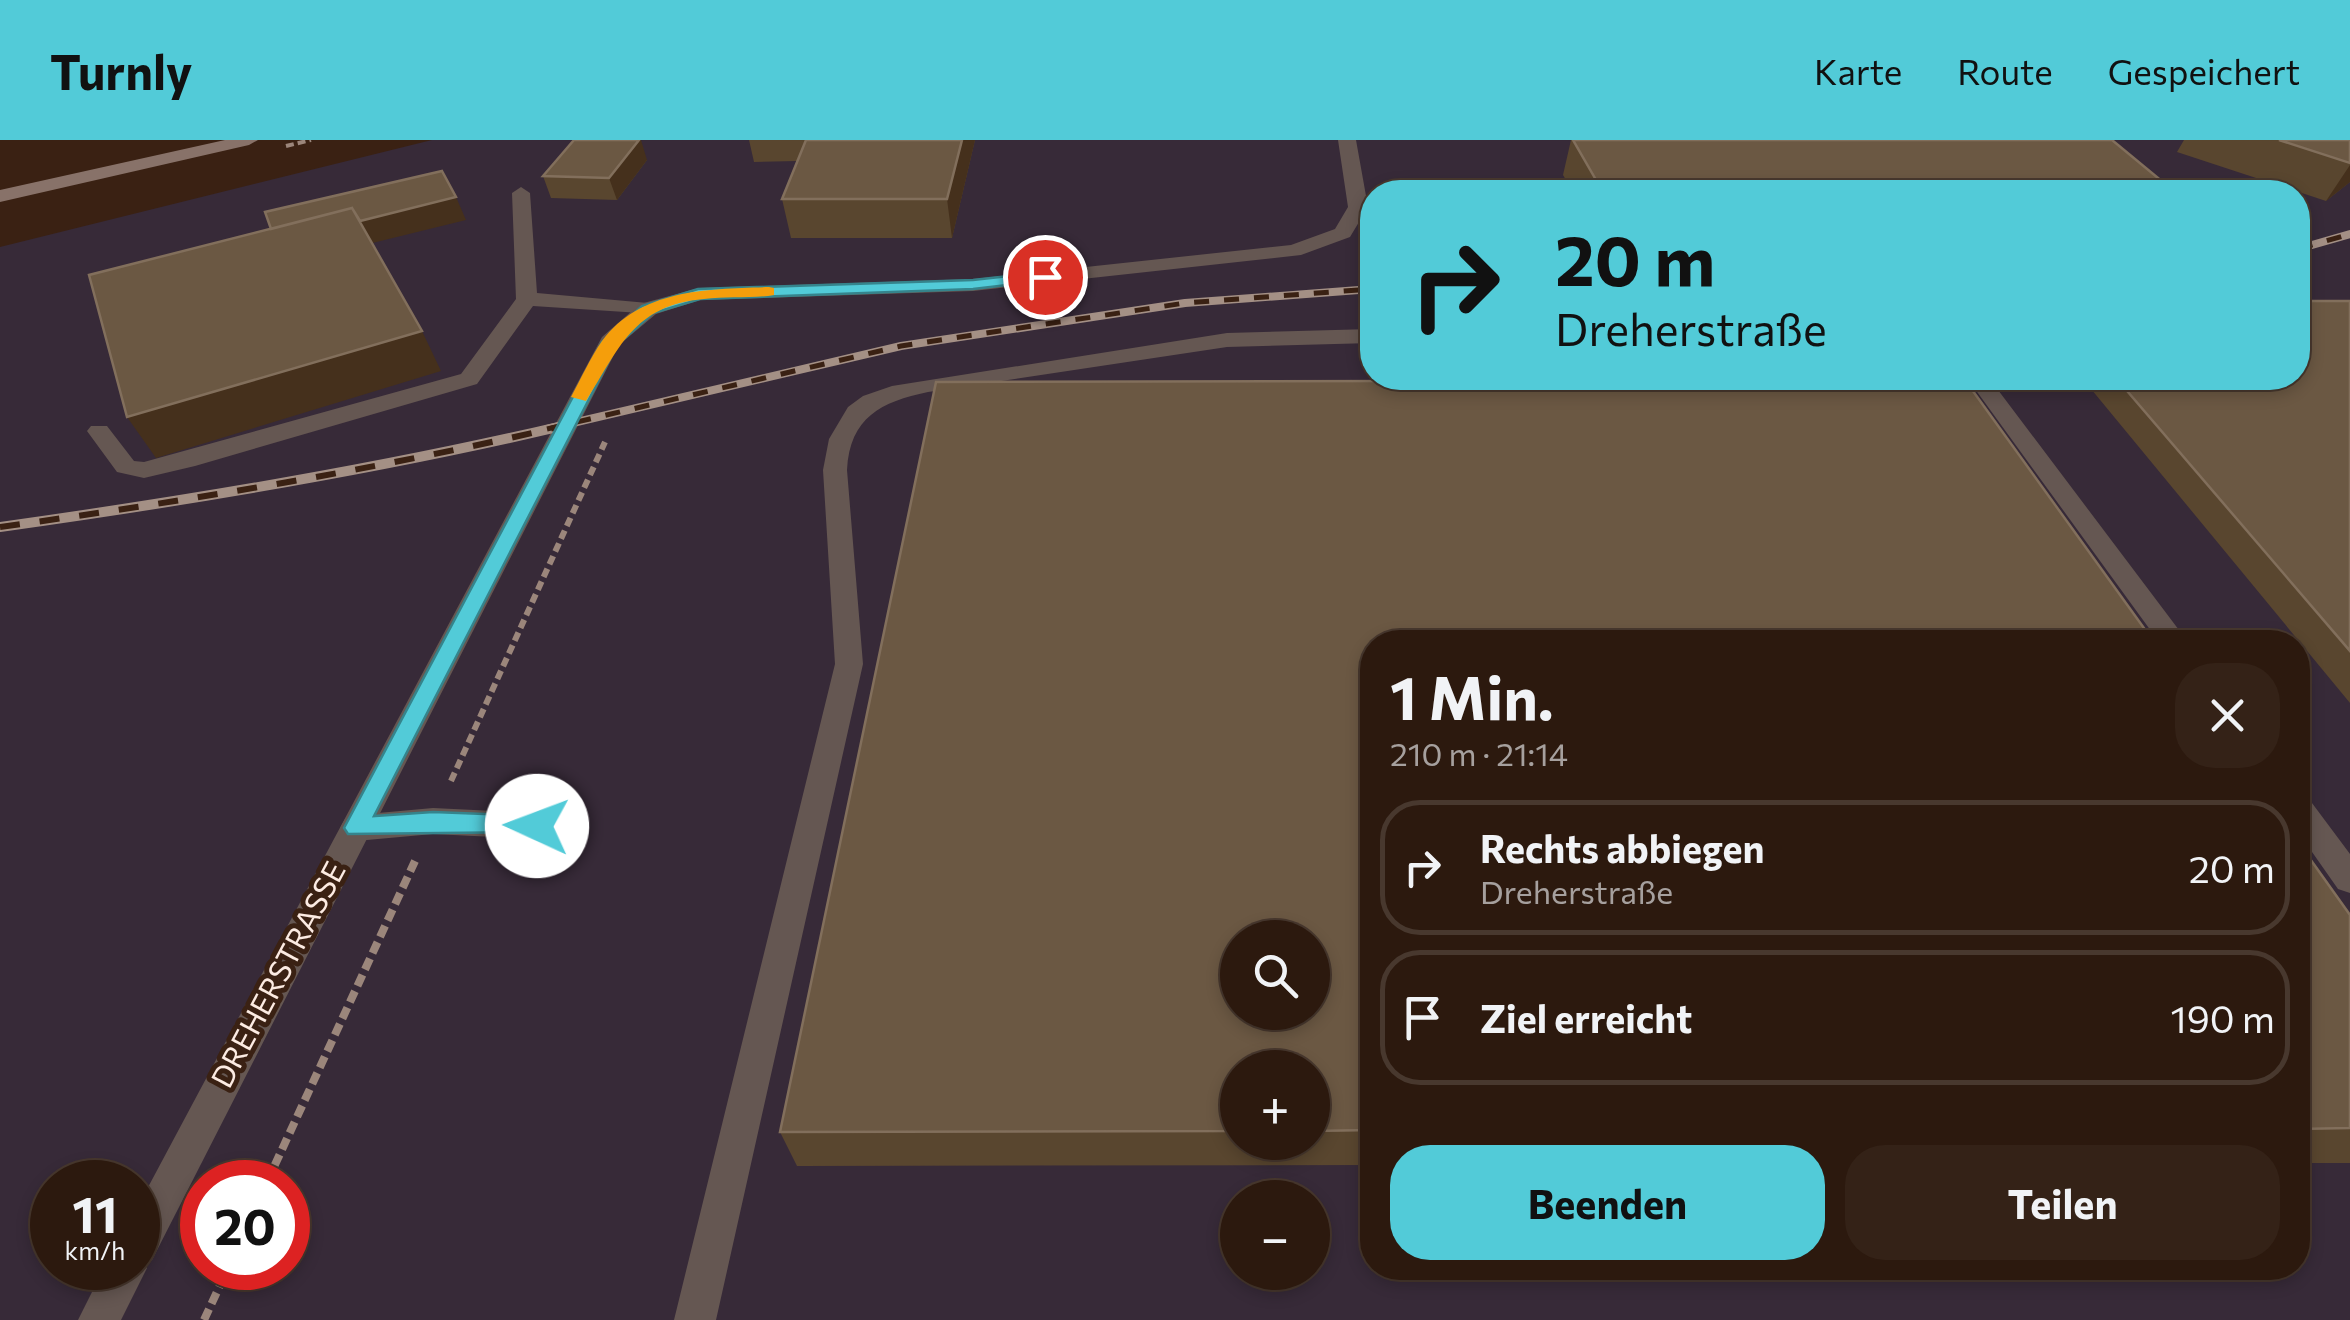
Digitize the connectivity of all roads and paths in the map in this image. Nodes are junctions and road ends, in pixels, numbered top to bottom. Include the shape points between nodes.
1 (249, 140) edge
2 (1347, 140) edge
3 (520, 193) dead end
4 (0, 196) edge
5 (527, 299) junction
6 (648, 309) junction
7 (1360, 336) edge
8 (1987, 390) edge
9 (612, 428) dead end
10 (99, 431) dead end
11 (2165, 630) edge
12 (433, 821) junction
13 (2310, 824) edge
14 (537, 826) dead end
15 (356, 828) junction
16 (2350, 879) edge
17 (277, 1160) edge
18 (160, 1204) edge
19 (115, 1290) edge
20 (218, 1290) edge
21 (99, 1320) edge
22 (204, 1320) edge
23 (696, 1320) edge

1 - 4 main road
2 - 6 street, DREHERSTRASSE via 1358,206 1342,233 1294,250 973,285 698,294
3 - 5 street
5 - 6 street
5 - 10 street via 469,379 144,470 126,466
6 - 15 street, DREHERSTRASSE via 610,342
7 - 23 street via 1227,340 928,385 857,411 842,433 834,466 849,664
8 - 11 street
9 - 12 path
12 - 14 street
12 - 15 street
12 - 17 path
13 - 16 street
15 - 18 street, DREHERSTRASSE
19 - 21 street
20 - 22 path

